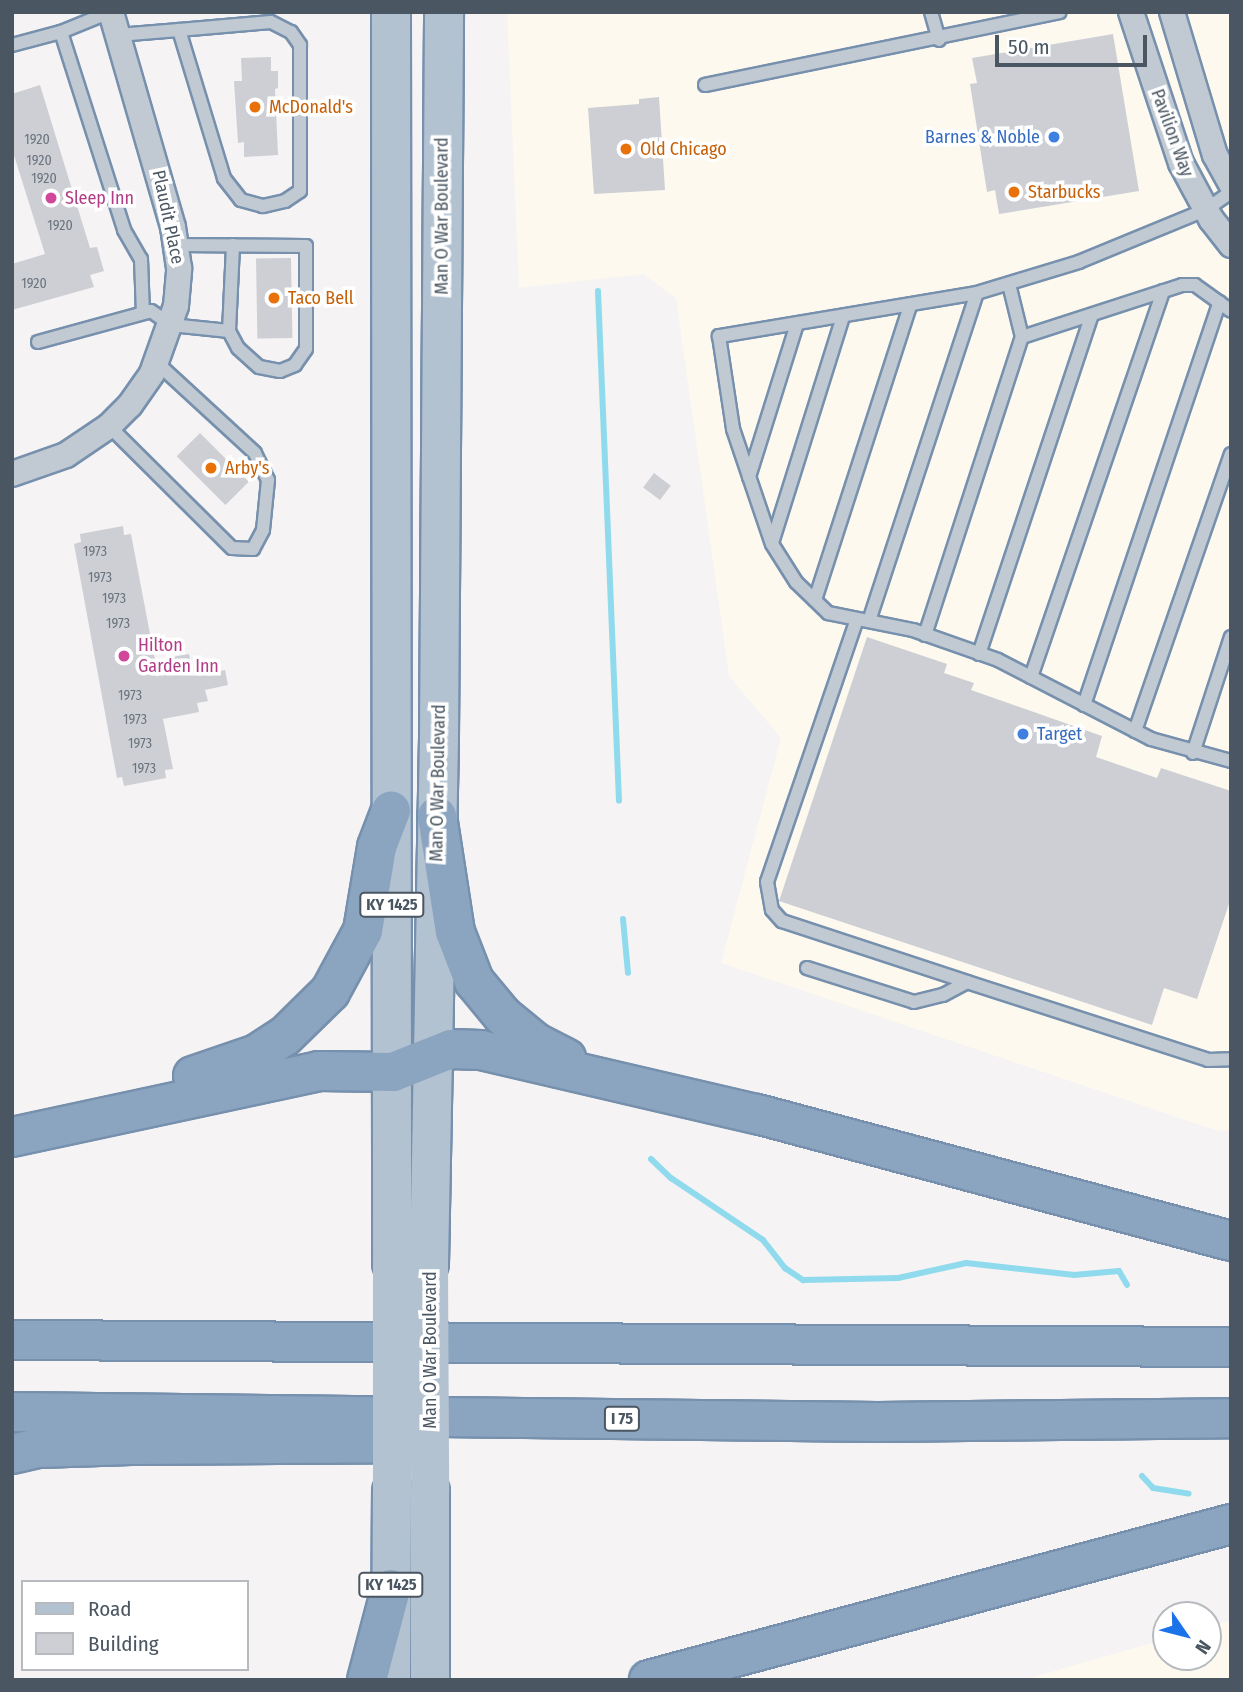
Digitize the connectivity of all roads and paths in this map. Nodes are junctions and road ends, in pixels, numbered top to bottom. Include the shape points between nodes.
1 (391, 12) edge
2 (444, 12) edge
3 (931, 12) edge
4 (1060, 12) edge
5 (1131, 12) edge
6 (1172, 12) edge
7 (113, 20) edge
8 (179, 30) junction
9 (61, 32) junction
10 (939, 40) junction
11 (12, 45) edge
12 (705, 85) dead end
13 (1231, 184) edge
14 (1231, 192) edge
15 (1205, 210) junction
16 (176, 245) junction
17 (233, 245) junction
18 (1231, 245) edge
19 (1009, 284) junction
20 (1163, 291) junction
21 (977, 293) junction
22 (909, 306) junction
23 (1225, 307) edge
24 (143, 313) junction
25 (1092, 315) junction
26 (843, 317) junction
27 (797, 324) junction
28 (171, 325) junction
29 (229, 331) junction
30 (1022, 337) junction
31 (38, 342) dead end
32 (157, 363) junction
33 (109, 426) junction
34 (1231, 454) edge
35 (12, 474) edge
36 (749, 477) junction
37 (772, 544) junction
38 (815, 600) junction
39 (863, 620) junction
40 (925, 635) junction
41 (1231, 637) edge
42 (979, 654) junction
43 (1031, 677) junction
44 (1084, 705) junction
45 (1135, 732) junction
46 (1193, 753) junction
47 (1231, 761) edge
48 (391, 811) junction
49 (437, 816) junction
50 (807, 968) dead end
51 (967, 982) junction
52 (432, 1057) junction
53 (1231, 1059) edge
54 (393, 1072) junction
55 (643, 1087) junction
56 (12, 1129) edge
57 (12, 1137) edge
58 (1231, 1241) edge
59 (12, 1340) edge
60 (1231, 1347) edge
61 (12, 1412) edge
62 (1231, 1418) edge
63 (878, 1422) junction
64 (12, 1454) edge
65 (1231, 1524) edge
66 (391, 1589) junction
67 (367, 1680) edge
68 (391, 1680) edge
69 (430, 1680) edge
70 (649, 1680) edge

1 - 48 main road, KY 1425
2 - 49 main road, Man O War Boulevard / KY 1425
3 - 10 lane
4 - 10 lane
5 - 15 street, Pavilion Way via 1181,163
6 - 13 street, Pavilion Way via 1215,155
7 - 8 lane
7 - 9 lane
7 - 16 street, Plaudit Place
8 - 8 lane via 271,22 291,32 300,45 300,191 285,201 263,206 241,200 224,178
9 - 11 lane
9 - 24 lane via 124,230 141,259
10 - 12 lane
14 - 15 lane
15 - 18 street, Pavilion Way
15 - 19 lane via 1079,262
16 - 17 lane
16 - 28 street, Plaudit Place via 179,268
17 - 29 lane
17 - 29 lane via 306,246 306,349 295,365 279,371 259,368 238,348
19 - 21 lane
19 - 30 lane
20 - 23 lane via 1195,285
20 - 25 lane
20 - 43 lane
21 - 22 lane
21 - 39 lane
22 - 26 lane
22 - 38 lane
23 - 44 lane
24 - 28 lane via 151,311
24 - 31 lane
25 - 30 lane
25 - 42 lane
26 - 27 lane
26 - 37 lane
27 - 36 lane
27 - 36 lane via 719,336 733,429
28 - 29 lane
28 - 32 street, Plaudit Place
30 - 40 lane
32 - 33 street, Plaudit Place via 130,405
32 - 33 lane via 256,453 268,480 263,530 253,549 232,548
33 - 35 street, Plaudit Place via 66,455
34 - 45 lane
36 - 37 lane
37 - 38 lane via 796,582
38 - 39 lane via 828,613
39 - 40 lane
39 - 51 lane via 767,882 772,910 782,921
40 - 42 lane
41 - 46 lane
42 - 43 lane
43 - 44 lane
44 - 45 lane
45 - 46 lane
46 - 47 lane
48 - 54 main road, KY 1425
48 - 56 highway via 377,847 363,931 330,992 293,1030 257,1054 222,1068
49 - 52 main road, Man O War Boulevard / KY 1425
49 - 55 highway via 455,932 474,981 488,1000 536,1043
50 - 51 lane via 914,1002 943,995
51 - 53 lane via 1208,1060
52 - 54 highway
52 - 55 highway via 452,1049 481,1050
52 - 69 main road, Man O War Boulevard / KY 1425, bridge
54 - 57 highway via 319,1071
54 - 66 main road, KY 1425, bridge
55 - 58 highway
59 - 60 highway
61 - 63 highway, I 75
62 - 63 highway, I 75
63 - 64 highway via 589,1441 131,1445 39,1448
65 - 70 highway
66 - 67 highway
66 - 68 main road, KY 1425

